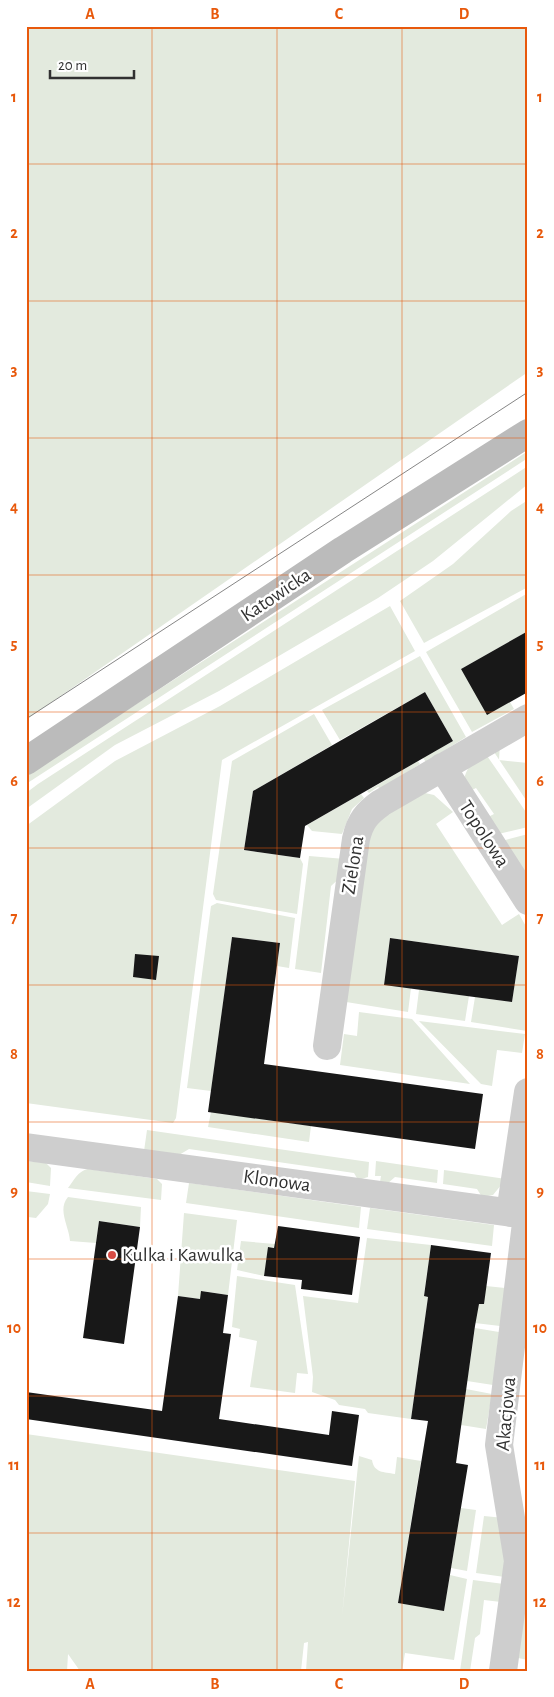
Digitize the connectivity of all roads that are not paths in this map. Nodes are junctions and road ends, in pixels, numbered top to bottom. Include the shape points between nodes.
1 (528, 433) edge
2 (528, 718) edge
3 (26, 761) edge
4 (442, 767) junction
5 (528, 901) edge
6 (327, 1046) dead end
7 (528, 1092) edge
8 (26, 1147) edge
9 (522, 1215) edge
10 (503, 1671) edge

1 - 3 main road, Katowicka via 343,550
2 - 4 street, Zielona
4 - 5 street, Topolowa
4 - 6 street, Zielona via 367,813 358,829
7 - 9 street
8 - 9 street, Klonowa
9 - 10 street, Akacjowa via 499,1445 518,1561

